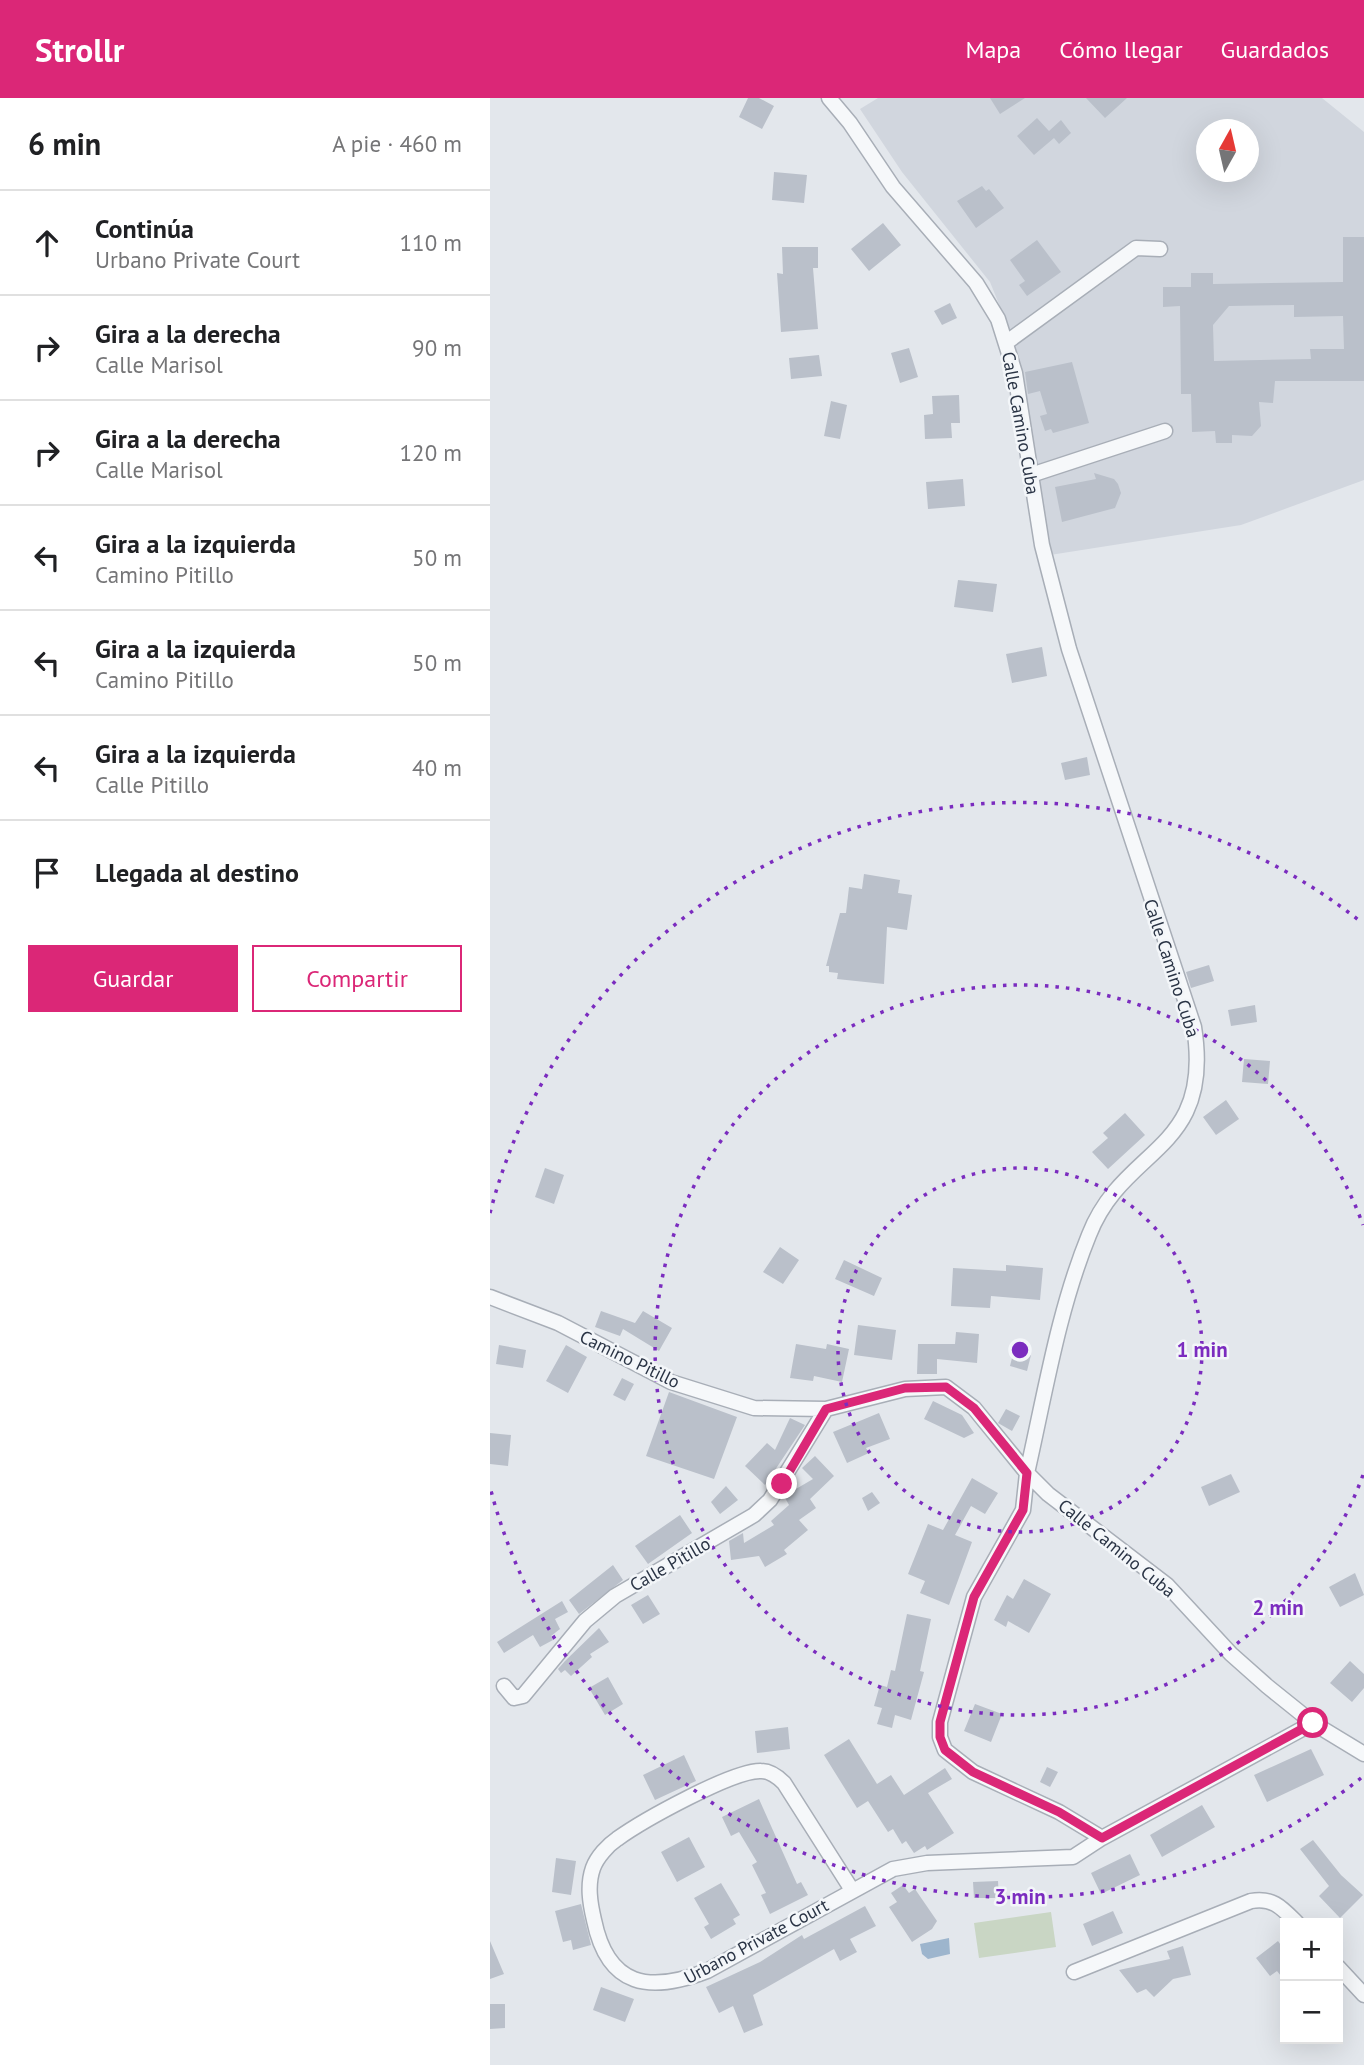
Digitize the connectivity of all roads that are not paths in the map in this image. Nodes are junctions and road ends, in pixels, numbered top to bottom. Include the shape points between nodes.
1 (829, 98) edge
2 (1160, 248) dead end
3 (1007, 342) junction
4 (1165, 431) dead end
5 (1031, 475) junction
6 (490, 1297) edge
7 (826, 1409) junction
8 (1027, 1473) junction
9 (504, 1686) dead end
10 (1313, 1723) junction
11 (1364, 1754) edge
12 (1102, 1838) junction
13 (852, 1890) junction
14 (1292, 1918) edge
15 (1074, 1972) dead end
16 (1343, 1972) edge
17 (1364, 1995) edge

1 - 3 street, Calle Camino Cuba via 893,187 976,283
2 - 3 street via 1136,248
3 - 5 street, Calle Camino Cuba
4 - 5 street
5 - 8 street, Calle Camino Cuba via 1042,545 1069,649 1198,1050 1189,1110 1172,1136 1098,1214 1088,1236 1067,1302
6 - 7 street, Camino Pitillo via 558,1323 671,1382 754,1408
7 - 8 street, Camino Pitillo via 905,1388 946,1387 974,1408
7 - 9 street, Calle Pitillo via 782,1484 754,1516 615,1596 585,1621 523,1696 514,1699
8 - 10 street, Calle Camino Cuba via 1167,1585 1231,1654
8 - 12 street via 1023,1510 974,1597 940,1722 940,1737 945,1750 973,1772 1059,1812
10 - 11 street, Calle Camino Cuba
10 - 12 street, Urbano Private Court
12 - 13 street, Urbano Private Court via 1073,1857 908,1866
13 - 13 street, Urbano Private Court via 784,1783 760,1771 710,1788 614,1840 594,1867 590,1899 596,1931 615,1967 662,1985 707,1971
14 - 15 street via 1269,1900 1251,1901
16 - 17 street

